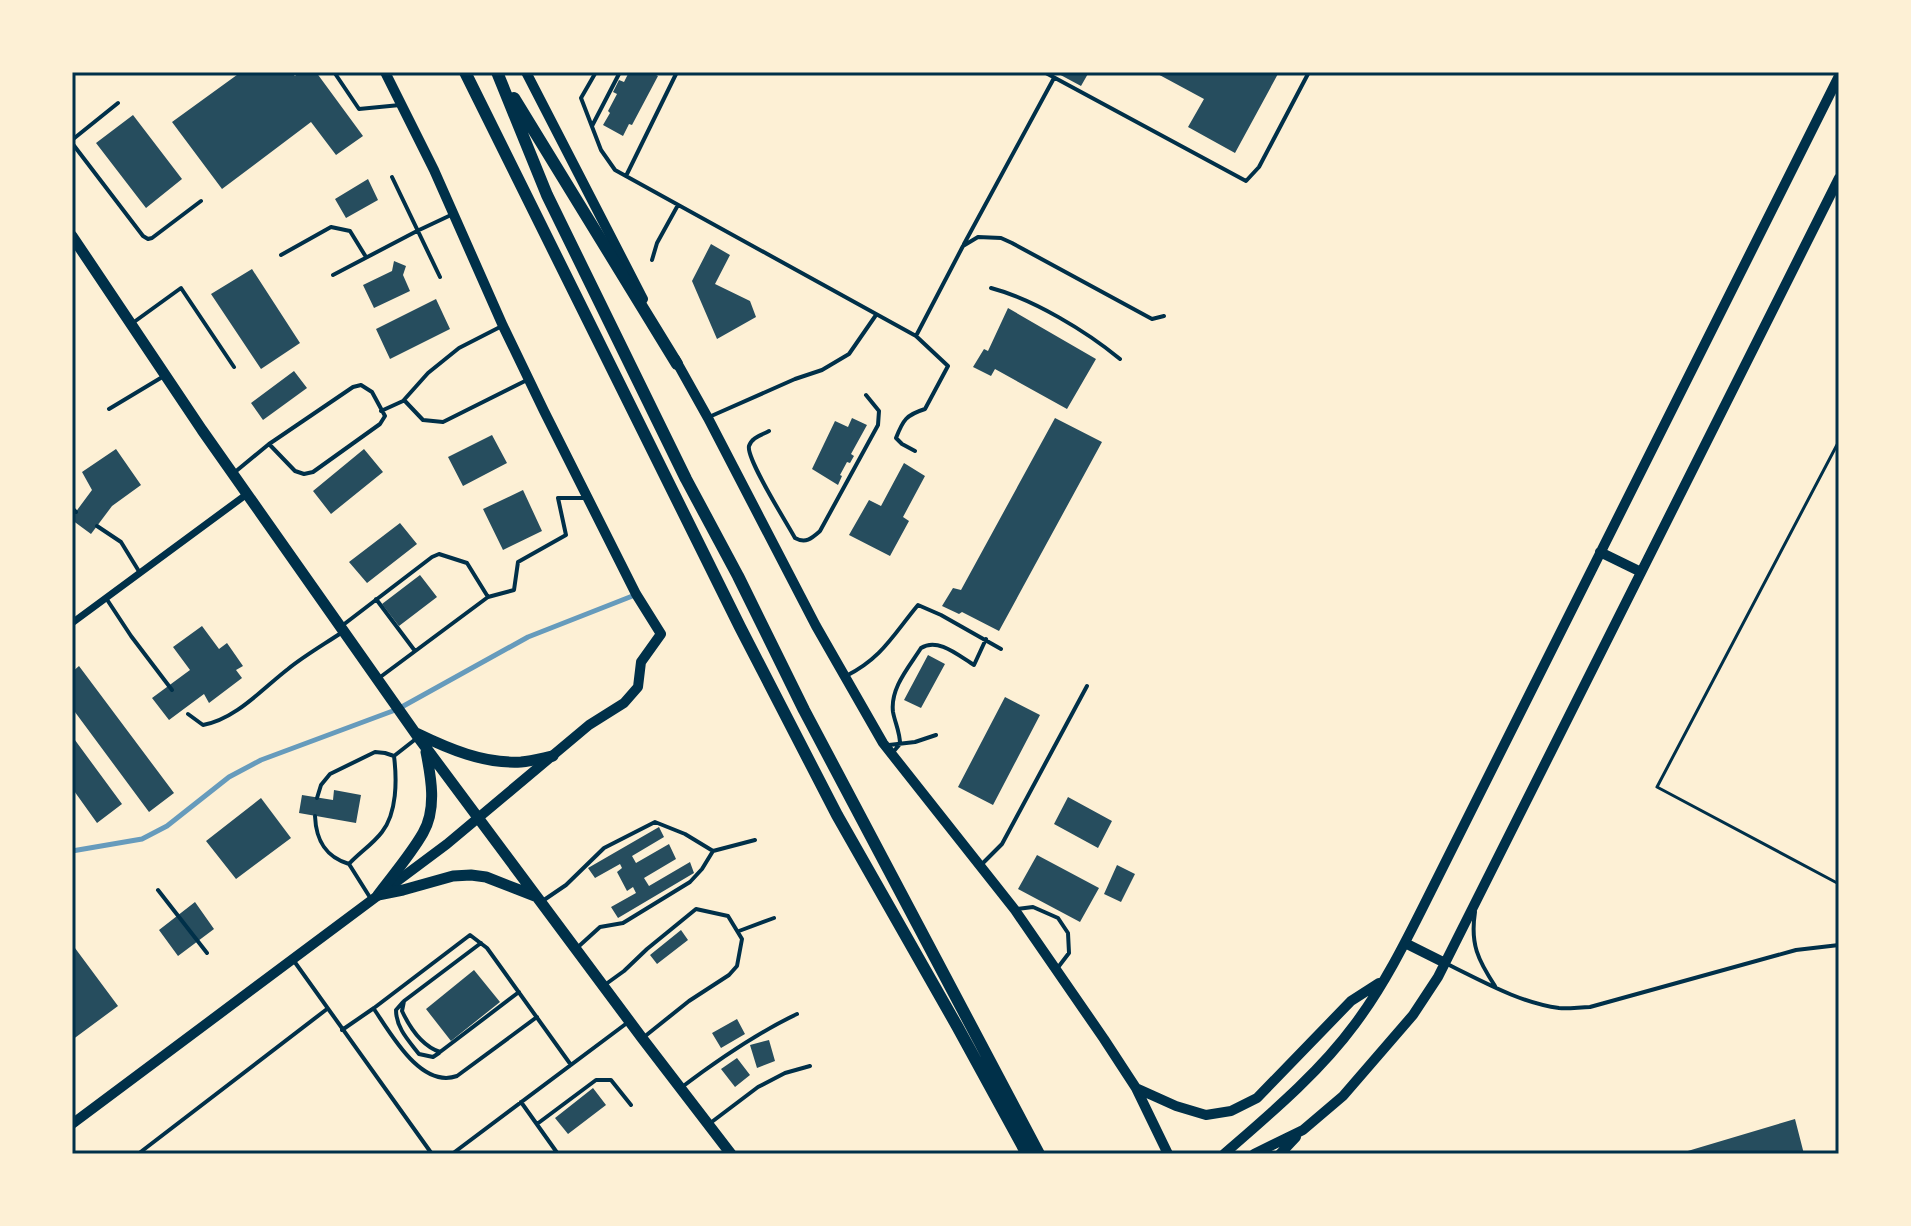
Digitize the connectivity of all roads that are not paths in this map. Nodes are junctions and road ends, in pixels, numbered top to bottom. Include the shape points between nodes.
1 (334, 72) edge
2 (385, 72) edge
3 (465, 72) edge
4 (497, 72) edge
5 (596, 72) edge
6 (620, 72) edge
7 (1044, 72) edge
8 (1309, 72) edge
9 (676, 73) edge
10 (531, 75) edge
11 (1839, 76) edge
12 (1054, 78) junction
13 (118, 103) dead end
14 (402, 104) junction
15 (592, 126) junction
16 (72, 142) edge
17 (626, 176) junction
18 (392, 177) dead end
19 (1839, 178) edge
20 (201, 201) dead end
21 (678, 205) junction
22 (453, 214) junction
23 (417, 231) junction
24 (74, 245) edge
25 (963, 246) junction
26 (281, 255) dead end
27 (366, 257) junction
28 (652, 260) dead end
29 (333, 275) dead end
30 (440, 277) dead end
31 (991, 288) dead end
32 (876, 315) junction
33 (1164, 316) dead end
34 (132, 324) junction
35 (503, 326) junction
36 (916, 336) junction
37 (1120, 359) dead end
38 (677, 364) junction
39 (234, 367) dead end
40 (166, 375) junction
41 (529, 379) junction
42 (866, 395) dead end
43 (404, 400) junction
44 (109, 409) dead end
45 (381, 411) junction
46 (708, 418) junction
47 (769, 431) dead end
48 (269, 444) junction
49 (915, 451) dead end
50 (233, 474) junction
51 (247, 494) junction
52 (587, 498) junction
53 (97, 526) dead end
54 (1600, 552) junction
55 (1641, 572) junction
56 (140, 573) junction
57 (488, 597) junction
58 (106, 598) junction
59 (376, 599) junction
60 (72, 623) edge
61 (342, 629) junction
62 (986, 639) junction
63 (1001, 649) dead end
64 (415, 652) junction
65 (844, 677) junction
66 (377, 680) junction
67 (1087, 686) dead end
68 (172, 690) dead end
69 (188, 714) dead end
70 (936, 735) dead end
71 (420, 739) junction
72 (883, 743) junction
73 (900, 744) junction
74 (892, 753) junction
75 (394, 756) junction
76 (553, 756) junction
77 (317, 798) dead end
78 (315, 816) dead end
79 (479, 819) junction
80 (755, 840) dead end
81 (713, 851) junction
82 (349, 864) junction
83 (980, 867) junction
84 (158, 890) dead end
85 (375, 897) junction
86 (538, 899) junction
87 (1478, 899) junction
88 (1015, 910) junction
89 (774, 918) dead end
90 (738, 932) junction
91 (481, 943) junction
92 (1405, 943) junction
93 (1839, 945) edge
94 (576, 950) junction
95 (207, 953) dead end
96 (293, 959) junction
97 (1445, 963) junction
98 (1056, 970) junction
99 (1384, 980) junction
100 (603, 986) junction
101 (1497, 988) junction
102 (519, 992) junction
103 (404, 1001) junction
104 (374, 1008) junction
105 (327, 1009) junction
106 (797, 1014) dead end
107 (537, 1017) junction
108 (629, 1021) junction
109 (342, 1030) junction
110 (642, 1038) junction
111 (440, 1052) junction
112 (571, 1065) junction
113 (810, 1066) dead end
114 (680, 1088) junction
115 (1136, 1088) junction
116 (521, 1102) junction
117 (631, 1105) dead end
118 (72, 1124) edge
119 (537, 1124) junction
120 (709, 1124) junction
121 (1303, 1130) junction
122 (1021, 1132) junction
123 (138, 1154) edge
124 (432, 1154) edge
125 (452, 1154) edge
126 (558, 1154) edge
127 (731, 1154) edge
128 (1027, 1154) edge
129 (1039, 1154) edge
130 (1168, 1154) edge
131 (1224, 1154) edge
132 (1254, 1154) edge
133 (1280, 1154) edge

1 - 14 lane via 359,109
2 - 14 main road
3 - 122 highway via 837,815
4 - 38 highway
4 - 122 highway via 547,195 686,479
5 - 15 lane via 581,98
6 - 15 lane
7 - 12 lane
8 - 12 lane via 1259,167 1246,181
9 - 17 lane
10 - 38 main road
11 - 54 main road
12 - 25 lane
13 - 16 lane
14 - 22 main road
15 - 17 lane via 603,155
16 - 20 lane via 148,239
17 - 21 lane
18 - 23 lane
19 - 55 main road
21 - 28 lane
21 - 32 lane
22 - 23 lane
22 - 35 main road
23 - 27 lane
23 - 30 lane
24 - 34 main road
25 - 33 lane via 978,237 1001,238 1152,319
25 - 36 lane
26 - 27 lane via 331,227 350,231
27 - 29 lane
31 - 37 lane via 1059,318
32 - 36 lane
32 - 46 lane via 849,354
34 - 39 lane via 181,288
34 - 40 main road
35 - 41 main road
35 - 43 lane via 459,348
36 - 49 lane via 948,366 925,409 911,413 896,438
38 - 46 main road
40 - 44 lane
40 - 50 main road
41 - 43 lane via 443,422 423,420
41 - 52 main road
42 - 47 lane via 879,411 878,425 812,539 795,538 749,452 749,444
43 - 45 lane
45 - 48 lane via 372,392 353,387
45 - 48 lane via 385,416 380,424 313,472 295,471
46 - 65 main road
48 - 50 lane
50 - 51 main road
51 - 56 street
51 - 61 main road
52 - 57 lane via 558,498 566,535 518,562 514,590
52 - 76 main road via 661,634 641,662 638,687 624,703
53 - 56 lane via 121,542
54 - 55 main road
54 - 92 main road
55 - 87 main road
56 - 58 street
57 - 59 lane via 467,563 439,554
57 - 64 lane
58 - 60 street
58 - 68 lane
59 - 61 lane
59 - 64 lane
61 - 66 main road
61 - 69 lane via 216,723 203,725
62 - 63 lane
62 - 65 lane via 918,605 889,644
62 - 73 lane via 974,665 937,643 921,648 892,702
64 - 66 lane
65 - 72 main road
66 - 71 main road
67 - 83 lane via 1002,844
70 - 73 lane
71 - 75 lane
71 - 76 main road via 491,760
71 - 79 main road
71 - 85 main road via 431,781 424,831
72 - 73 lane
72 - 74 main road
73 - 74 lane
74 - 83 main road
75 - 77 lane via 375,752 330,774
75 - 82 lane via 388,822
76 - 79 main road
78 - 82 lane via 320,842 336,860
79 - 85 main road
79 - 86 main road
80 - 81 lane
81 - 86 lane via 655,822 604,848 566,885
81 - 94 lane via 690,882 623,923 600,927
82 - 85 lane
83 - 88 main road
84 - 95 lane
85 - 86 main road via 471,875
85 - 96 main road
86 - 94 main road
87 - 97 main road
87 - 101 lane via 1474,949
88 - 98 main road
88 - 98 lane via 1033,907 1058,918 1068,933 1069,953
89 - 90 lane
90 - 100 lane via 728,916 696,909
90 - 110 lane via 742,939 737,966 729,975
91 - 102 lane
91 - 103 lane
91 - 104 lane via 470,935
92 - 97 main road
92 - 99 main road
93 - 101 lane via 1796,950 1590,1007 1560,1008
94 - 100 main road
96 - 105 lane
96 - 118 main road
97 - 101 lane
97 - 121 main road via 1413,1015 1374,1061
98 - 115 main road
99 - 115 main road via 1351,1001 1257,1098 1231,1111 1206,1115
99 - 131 main road via 1335,1049
100 - 108 main road
102 - 107 lane
102 - 111 lane
103 - 111 lane via 406,1018 429,1049
103 - 111 lane via 396,1010 404,1035 419,1054 433,1057
104 - 107 lane via 404,1054 449,1079
104 - 109 lane
105 - 109 lane
105 - 123 lane
106 - 114 lane via 727,1053
107 - 112 lane
108 - 110 main road
108 - 112 lane
109 - 124 lane
110 - 114 main road
112 - 116 lane
113 - 120 lane via 758,1087
114 - 120 main road
115 - 130 main road
116 - 119 lane
116 - 125 lane
117 - 119 lane via 611,1080 596,1080
119 - 126 lane
120 - 127 main road
121 - 132 main road
121 - 133 main road
122 - 128 highway
122 - 129 highway

